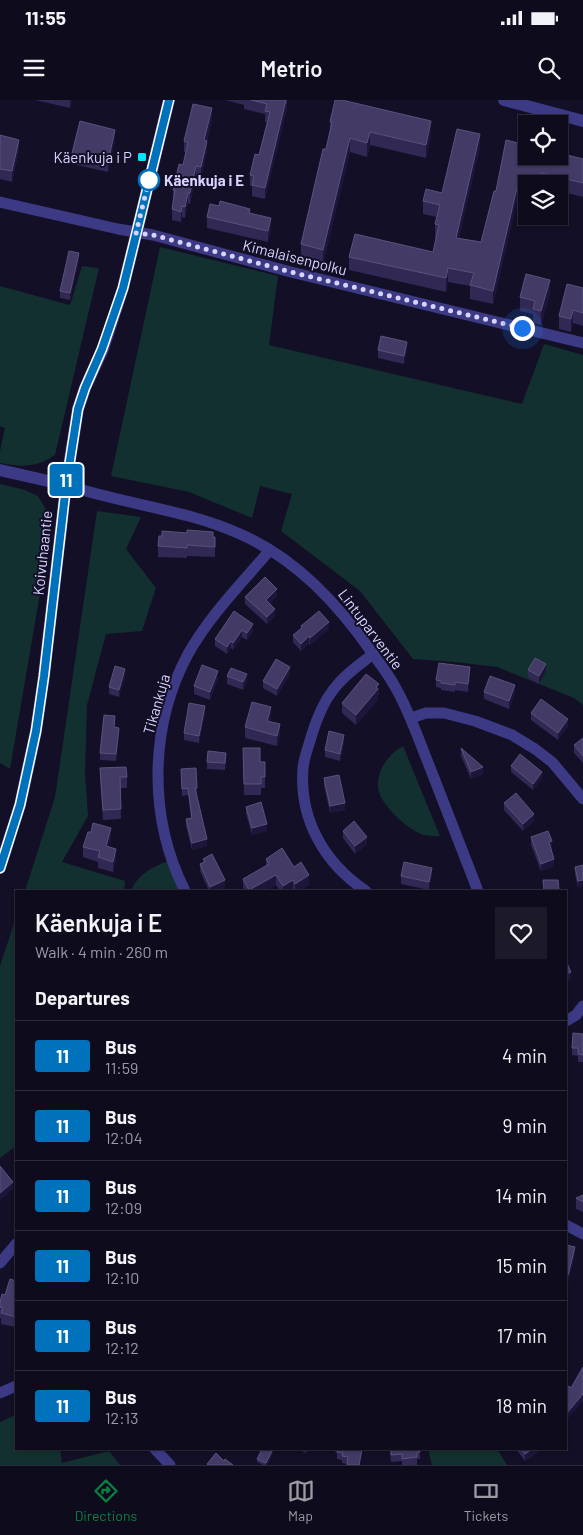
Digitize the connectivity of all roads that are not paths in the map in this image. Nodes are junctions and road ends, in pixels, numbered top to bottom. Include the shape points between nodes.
1 (169, 100) edge
2 (504, 100) edge
3 (583, 121) edge
4 (0, 202) edge
5 (136, 233) junction
6 (583, 343) edge
7 (0, 470) edge
8 (66, 486) junction
9 (270, 550) junction
10 (373, 654) junction
11 (411, 718) junction
12 (583, 799) edge
13 (0, 868) edge
14 (185, 890) edge
15 (364, 890) edge
16 (478, 890) edge
17 (583, 1006) edge
18 (567, 1020) edge
19 (567, 1226) edge
20 (583, 1234) edge
21 (15, 1245) edge
22 (0, 1263) edge
23 (15, 1386) edge
24 (0, 1392) edge
25 (156, 1450) edge
26 (170, 1465) edge

1 - 5 street, Koivuhaantie
2 - 3 street
4 - 5 street, Kimalaisenpolku
5 - 6 street, Kimalaisenpolku
5 - 8 street, Koivuhaantie via 114,318 78,409
7 - 8 street
8 - 9 street, Lintuparventie via 197,517 242,534
8 - 13 street, Koivuhaantie via 36,731 20,805
9 - 10 street, Lintuparventie via 330,599
9 - 14 street, Tikankuja via 217,611 188,654 164,720 158,758 158,798 168,849
10 - 11 street, Lintuparventie via 395,686
10 - 15 street via 341,680 325,701 304,767 306,807 318,841 339,869
11 - 12 street via 426,713 444,713 512,735 552,762
11 - 16 street, Lintuparventie
17 - 18 street
19 - 20 street
21 - 22 street
23 - 24 street
25 - 26 street

